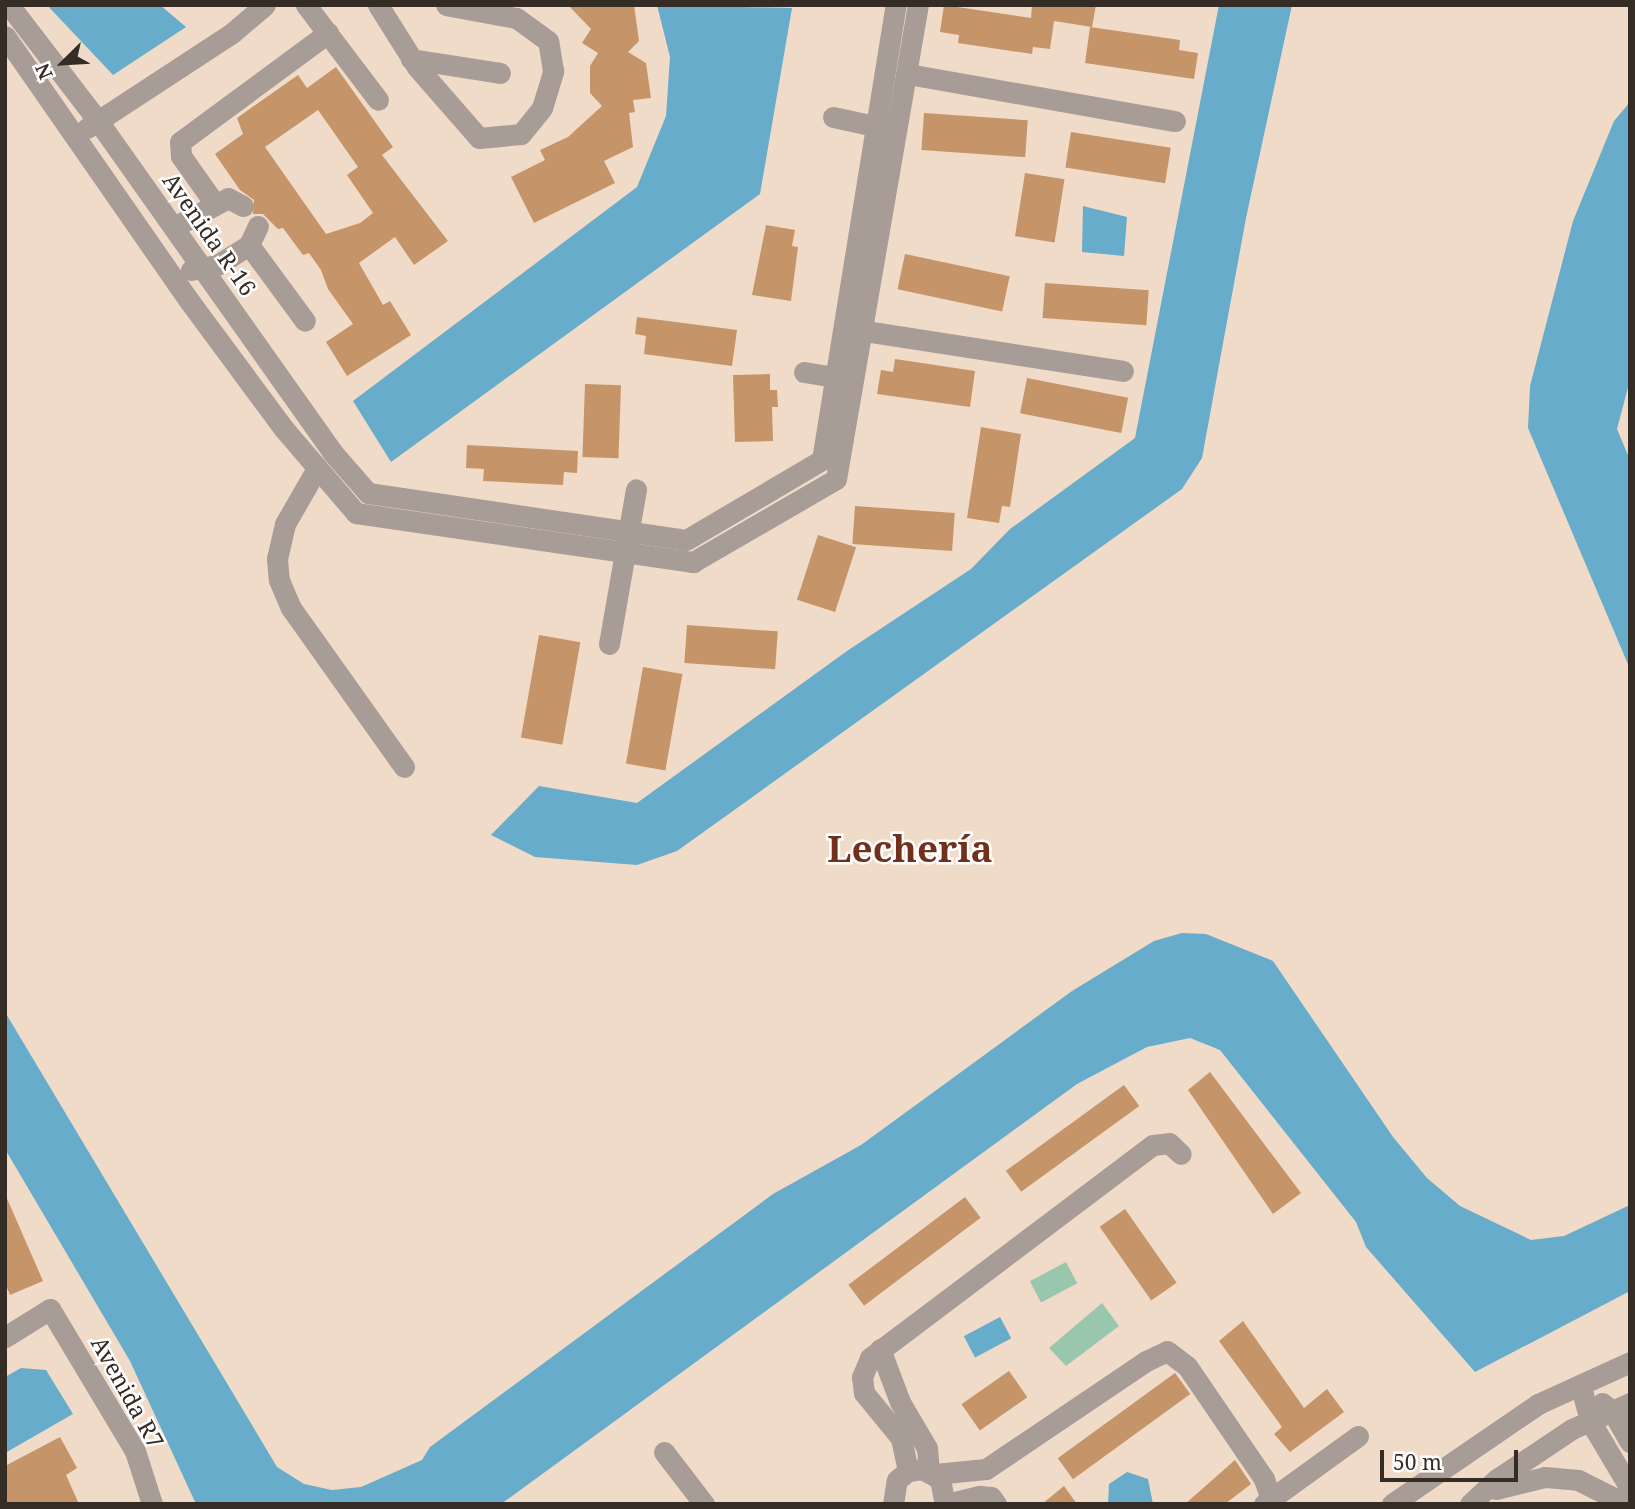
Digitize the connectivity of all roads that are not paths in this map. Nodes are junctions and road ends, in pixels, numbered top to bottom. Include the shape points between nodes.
1 (9, 5) edge
2 (265, 5) edge
3 (306, 5) edge
4 (378, 5) edge
5 (446, 5) edge
6 (896, 5) edge
7 (918, 5) edge
8 (328, 33) junction
9 (5, 36) edge
10 (411, 59) junction
11 (500, 73) dead end
12 (908, 74) junction
13 (378, 100) dead end
14 (833, 117) dead end
15 (98, 121) junction
16 (1175, 121) dead end
17 (888, 128) junction
18 (77, 135) junction
19 (876, 202) junction
20 (215, 204) junction
21 (243, 206) dead end
22 (174, 227) junction
23 (203, 269) junction
24 (171, 273) junction
25 (305, 321) dead end
26 (865, 331) junction
27 (1123, 371) dead end
28 (804, 372) dead end
29 (846, 379) junction
30 (316, 470) junction
31 (636, 489) dead end
32 (368, 493) junction
33 (356, 513) junction
34 (628, 544) junction
35 (609, 644) dead end
36 (404, 767) dead end
37 (1181, 1154) dead end
38 (5, 1338) edge
39 (880, 1349) junction
40 (1630, 1362) edge
41 (1581, 1387) junction
42 (1621, 1407) edge
43 (1590, 1421) junction
44 (1358, 1436) dead end
45 (1630, 1442) edge
46 (664, 1452) dead end
47 (924, 1472) junction
48 (1630, 1488) edge
49 (1476, 1499) edge
50 (1268, 1501) edge
51 (891, 1503) edge
52 (152, 1504) edge
53 (704, 1504) edge
54 (946, 1504) edge
55 (996, 1504) edge
56 (1392, 1504) edge
57 (1626, 1504) edge

1 - 15 street, Avenida R-16
2 - 15 street via 232,33
3 - 8 street
4 - 10 street
5 - 10 street via 516,18 548,41 553,71 542,108 521,134 479,138
6 - 17 street
7 - 12 street
8 - 13 street
8 - 20 street via 180,142 181,156
9 - 18 street
10 - 11 street
12 - 16 street
12 - 17 street
14 - 17 street
15 - 18 street
15 - 22 street, Avenida R-16
17 - 19 street
18 - 24 street
19 - 26 street
19 - 29 street
20 - 21 street via 228,198
20 - 22 street
22 - 23 street, Avenida R-16
23 - 24 street
23 - 25 street via 253,236
23 - 32 street, Avenida R-16 via 332,452
24 - 30 street
26 - 27 street
26 - 29 street
28 - 29 street
29 - 34 street via 836,479 694,562
30 - 33 street
30 - 36 street via 285,524 277,559 279,580 291,608
31 - 34 street
32 - 33 street
32 - 34 street
33 - 34 street
34 - 35 street
37 - 39 street via 1170,1143 1153,1144
38 - 52 street, Avenida R7 via 50,1309 135,1451
39 - 47 street via 900,1402 927,1448
39 - 47 street via 865,1367 864,1393
40 - 41 street
41 - 42 street
41 - 43 street
41 - 56 street via 1538,1404
42 - 43 street
42 - 45 street
43 - 48 street
43 - 49 street via 1497,1479
44 - 50 street
46 - 53 street
47 - 50 street via 986,1469 1167,1351 1187,1366 1265,1479
47 - 51 street via 897,1480
47 - 54 street via 944,1485
49 - 57 street via 1512,1482 1545,1477 1578,1480
54 - 55 street via 956,1498 980,1496 991,1497

